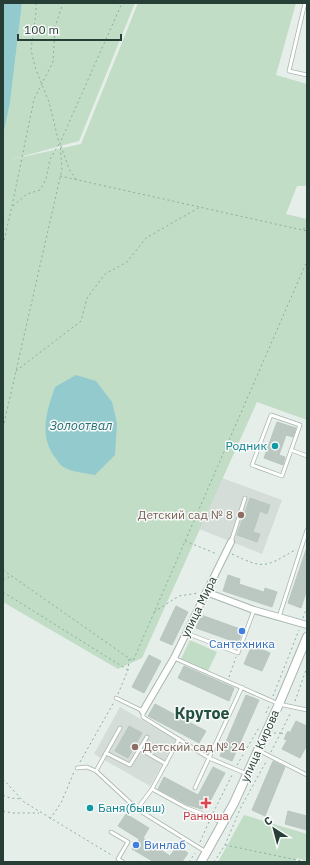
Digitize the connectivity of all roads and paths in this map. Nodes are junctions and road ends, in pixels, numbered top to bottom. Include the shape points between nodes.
1 (36, 3) edge
2 (63, 3) edge
3 (122, 3) edge
4 (305, 3) edge
5 (307, 75) edge
6 (42, 84) junction
7 (60, 143) junction
8 (60, 176) junction
9 (77, 180) junction
10 (12, 206) junction
11 (200, 207) junction
12 (307, 228) edge
13 (303, 230) junction
14 (307, 231) edge
15 (3, 245) edge
16 (307, 261) edge
17 (16, 371) junction
18 (4, 420) edge
19 (3, 428) edge
20 (291, 450) junction
21 (307, 456) edge
22 (245, 498) dead end
23 (307, 530) edge
24 (185, 541) junction
25 (231, 542) joint
26 (302, 546) junction
27 (225, 554) junction
28 (3, 570) edge
29 (12, 576) junction
30 (3, 580) edge
31 (3, 592) edge
32 (206, 592) junction
33 (307, 607) edge
34 (254, 610) junction
35 (154, 613) junction
36 (279, 617) junction
37 (304, 624) edge
38 (186, 633) junction
39 (307, 637) edge
40 (238, 653) junction
41 (174, 658) junction
42 (129, 659) junction
43 (307, 667) edge
44 (128, 670) junction
45 (228, 681) junction
46 (242, 687) junction
47 (116, 698) junction
48 (275, 702) junction
49 (293, 707) junction
50 (307, 710) edge
51 (143, 711) junction
52 (264, 719) dead end
53 (261, 725) dead end
54 (120, 728) dead end
55 (281, 732) junction
56 (286, 735) dead end
57 (147, 737) dead end
58 (179, 739) junction
59 (140, 749) junction
60 (258, 750) junction
61 (106, 753) junction
62 (270, 755) junction
63 (209, 758) junction
64 (166, 764) junction
65 (77, 768) junction
66 (235, 769) junction
67 (96, 770) junction
68 (247, 774) junction
69 (307, 775) edge
70 (3, 778) edge
71 (195, 788) dead end
72 (152, 789) junction
73 (3, 795) edge
74 (21, 799) junction
75 (138, 810) junction
76 (3, 811) edge
77 (39, 812) junction
78 (50, 818) junction
79 (223, 824) junction
80 (111, 832) dead end
81 (225, 845) junction
82 (207, 853) junction
83 (118, 859) junction
84 (122, 862) edge
85 (201, 862) edge
86 (214, 862) edge
87 (307, 862) edge

1 - 6 path via 31,50
2 - 6 path via 55,27 53,62
3 - 7 path
4 - 5 lane via 289,71
6 - 7 path
6 - 10 path via 34,99
7 - 8 path
7 - 9 path via 69,169
7 - 10 path via 50,159 46,179 40,190 27,194
8 - 9 path
8 - 17 path
9 - 11 path
10 - 15 path
11 - 13 path
11 - 17 path via 146,238 127,262 105,274 87,298 81,321
12 - 13 path
13 - 14 path
16 - 24 path
17 - 18 path
18 - 19 path
20 - 20 lane via 282,476 252,465 271,414 300,425
20 - 21 lane
22 - 25 lane, улица Мира
23 - 26 lane
24 - 27 path
24 - 35 path
25 - 27 street, улица Мира
26 - 27 path via 262,565
26 - 36 lane
27 - 32 street, улица Мира
28 - 29 path
29 - 30 path
29 - 42 path
31 - 44 path
32 - 34 street
32 - 35 path via 179,596
32 - 38 street, улица Мира
33 - 37 path
34 - 36 street
34 - 40 lane
35 - 42 path via 133,661
36 - 37 street
37 - 48 path
38 - 40 lane
38 - 41 street, улица Мира
39 - 48 street, улица Кирова
40 - 45 path
41 - 45 lane
41 - 51 street, улица Мира
42 - 44 path
43 - 49 path
44 - 47 path
45 - 46 lane
46 - 48 lane
46 - 63 lane
47 - 51 lane
47 - 65 path
48 - 49 lane
48 - 52 path
48 - 60 street, улица Кирова
49 - 50 lane
49 - 55 path
51 - 58 lane via 143,717
53 - 66 path
54 - 61 lane
55 - 56 path
55 - 62 path
57 - 59 lane
58 - 63 lane
58 - 64 lane
59 - 61 lane via 130,766
59 - 64 lane
60 - 62 lane
60 - 68 street, улица Кирова
61 - 67 lane
62 - 69 lane
62 - 81 path via 241,807
63 - 66 lane
63 - 71 lane
64 - 72 lane
65 - 67 lane via 87,767
65 - 78 path via 61,803
66 - 68 lane
67 - 75 lane
68 - 79 street, улица Кирова
70 - 74 path
72 - 75 lane
72 - 79 lane
73 - 74 path
74 - 77 path
75 - 82 lane
76 - 77 path
77 - 78 path
78 - 83 path
79 - 82 street, улица Кирова
80 - 83 lane via 128,842
81 - 86 path
81 - 87 path
82 - 85 street, улица Кирова
83 - 84 lane

